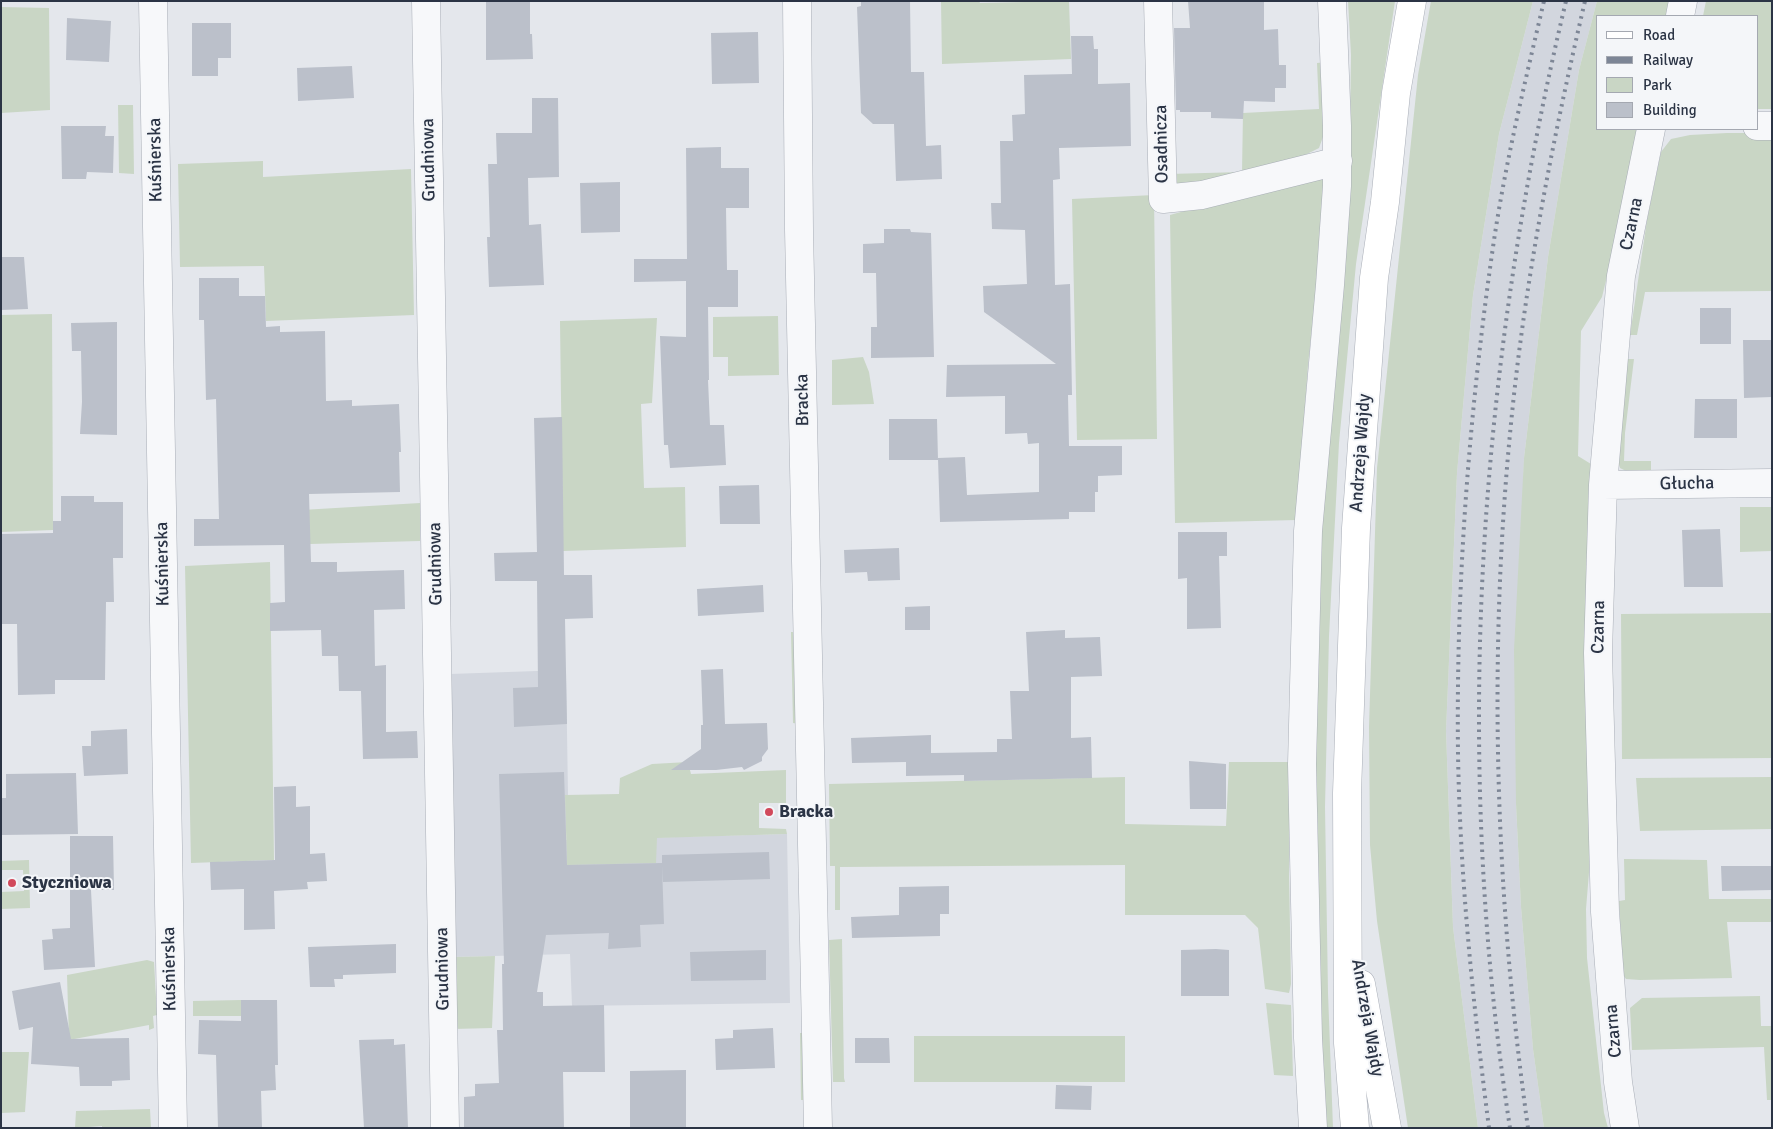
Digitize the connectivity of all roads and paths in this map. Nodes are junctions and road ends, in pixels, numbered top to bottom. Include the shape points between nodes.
1 (153, 1) edge
2 (426, 1) edge
3 (797, 1) edge
4 (1158, 1) edge
5 (1332, 1) edge
6 (1412, 1) edge
7 (1684, 1) edge
8 (1680, 15) edge
9 (1758, 126) edge
10 (1772, 126) edge
11 (1651, 130) edge
12 (1338, 161) junction
13 (1772, 482) edge
14 (1603, 484) junction
15 (1347, 908) junction
16 (173, 1128) edge
17 (445, 1128) edge
18 (818, 1128) edge
19 (1312, 1128) edge
20 (1354, 1128) edge
21 (1387, 1128) edge
22 (1625, 1128) edge

1 - 16 street, Kuśnierska
2 - 17 street, Grudniowa
3 - 18 street, Bracka
4 - 12 street, Osadnicza via 1163,198 1202,194
5 - 12 street
6 - 15 main road, Andrzeja Wajdy via 1396,93 1374,278 1365,400 1349,699
7 - 8 street
9 - 10 street
11 - 14 street, Czarna via 1621,276
12 - 19 street via 1308,531 1302,764
13 - 14 street, Głucha
14 - 22 street, Czarna via 1598,653 1605,912 1618,1082
15 - 20 main road, Andrzeja Wajdy via 1348,1043
15 - 21 main road, Andrzeja Wajdy

